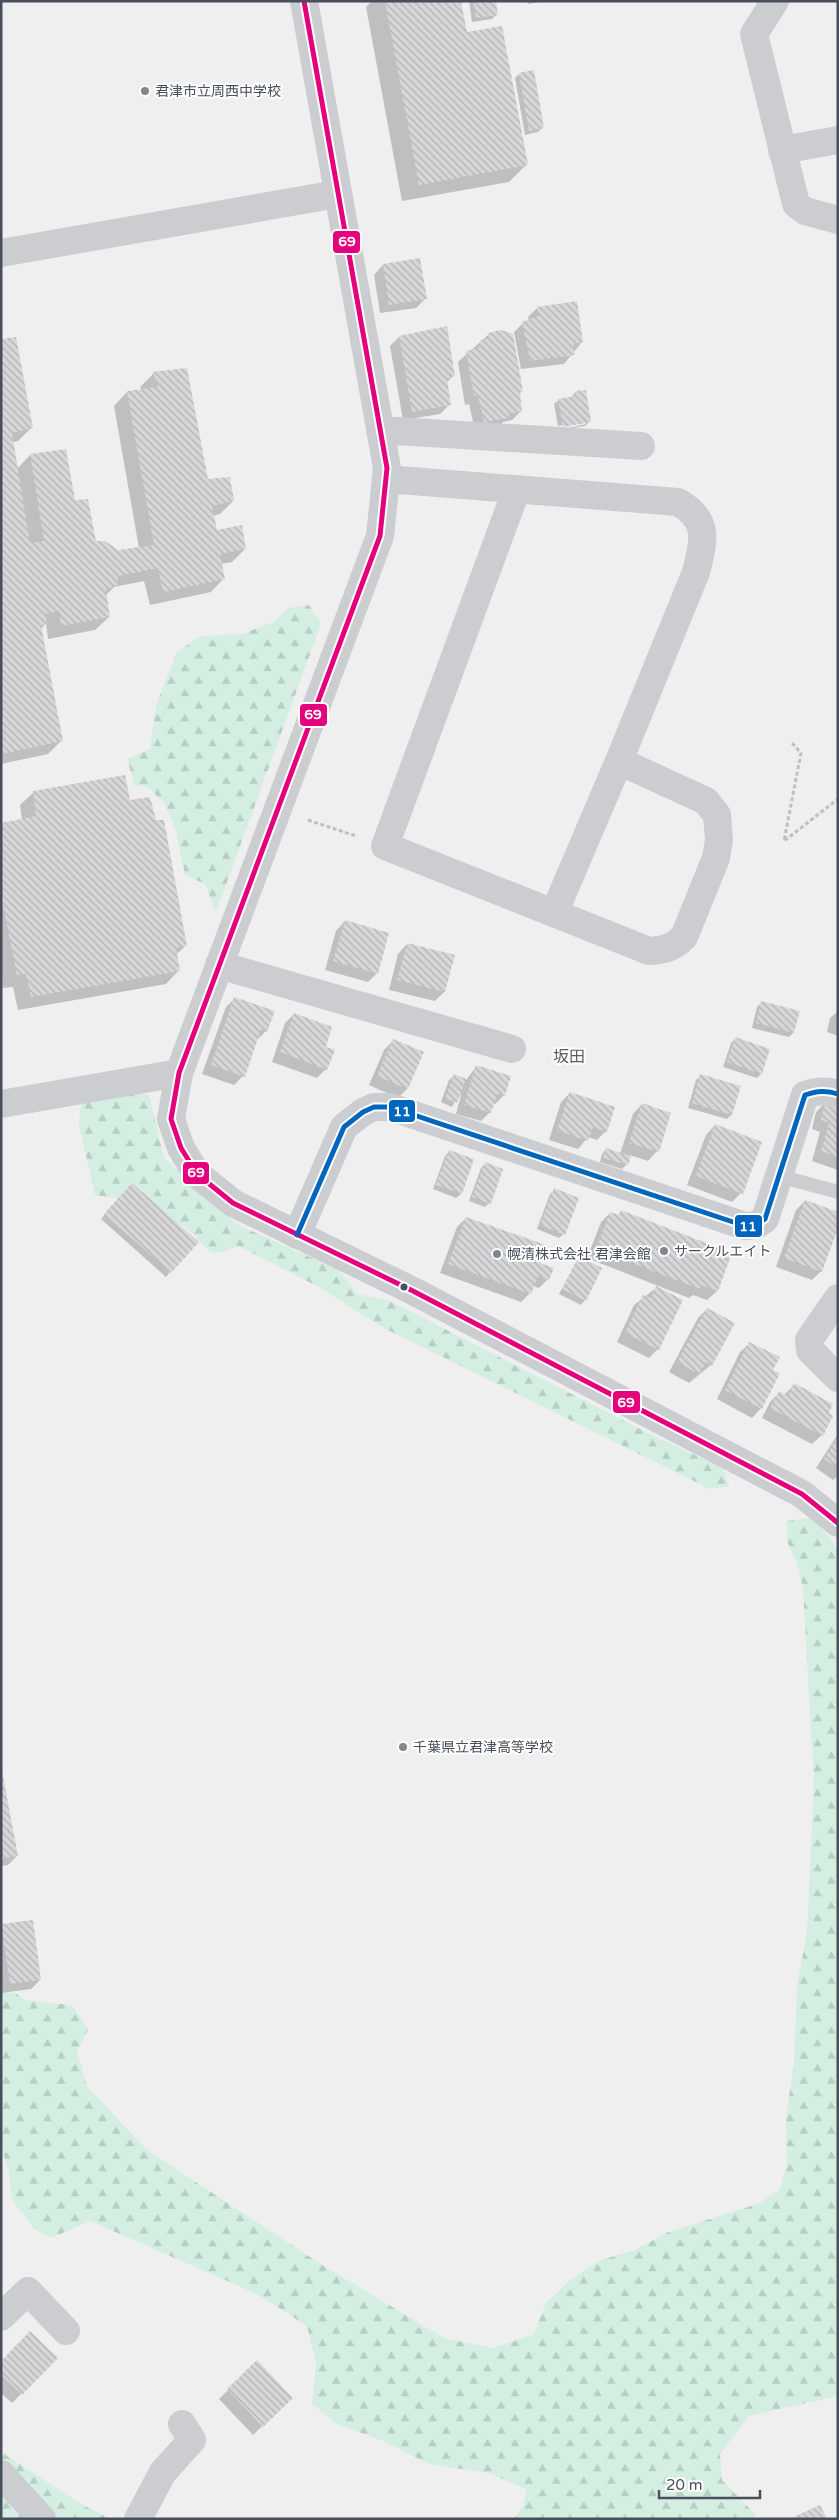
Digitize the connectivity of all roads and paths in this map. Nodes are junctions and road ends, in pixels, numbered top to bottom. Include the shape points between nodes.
1 (304, 1) edge
2 (775, 1) edge
3 (838, 140) edge
4 (782, 150) junction
5 (338, 194) junction
6 (838, 220) edge
7 (1, 253) edge
8 (380, 430) junction
9 (641, 446) dead end
10 (386, 479) junction
11 (516, 491) junction
12 (792, 742) dead end
13 (619, 761) junction
14 (838, 800) edge
15 (277, 809) junction
16 (386, 846) junction
17 (555, 911) junction
18 (219, 966) junction
19 (512, 1049) dead end
20 (178, 1072) junction
21 (838, 1094) edge
22 (1, 1104) edge
23 (779, 1176) junction
24 (838, 1192) edge
25 (297, 1235) junction
26 (838, 1298) edge
27 (838, 1378) edge
28 (838, 1523) edge
29 (1, 2317) edge
30 (66, 2331) dead end
31 (182, 2424) dead end
32 (1, 2474) edge
33 (42, 2519) edge
34 (138, 2519) edge

1 - 5 street
2 - 4 street via 754,34
3 - 4 street
4 - 6 street via 796,204 805,211
5 - 7 street
5 - 8 street
8 - 9 street
8 - 10 street
10 - 11 street
10 - 15 street via 380,536
11 - 13 street via 678,502 691,509 701,526 704,541 696,572
11 - 16 street
12 - 14 path via 802,752 784,841
13 - 17 street
13 - 17 street via 706,802 716,815 719,840 716,858 684,937 675,946 649,950
15 - 16 path
15 - 18 street
16 - 17 street
18 - 19 street
18 - 20 street
20 - 22 street
20 - 25 street via 171,1119 181,1148 197,1174 233,1203
21 - 23 street via 821,1091 805,1095
23 - 24 lane
23 - 25 street via 765,1219 745,1226 390,1107 374,1107 344,1127
25 - 28 street via 413,1291 802,1494
26 - 27 street via 809,1340 810,1350
29 - 30 street via 28,2291
31 - 34 street via 192,2440 163,2472
32 - 33 street

